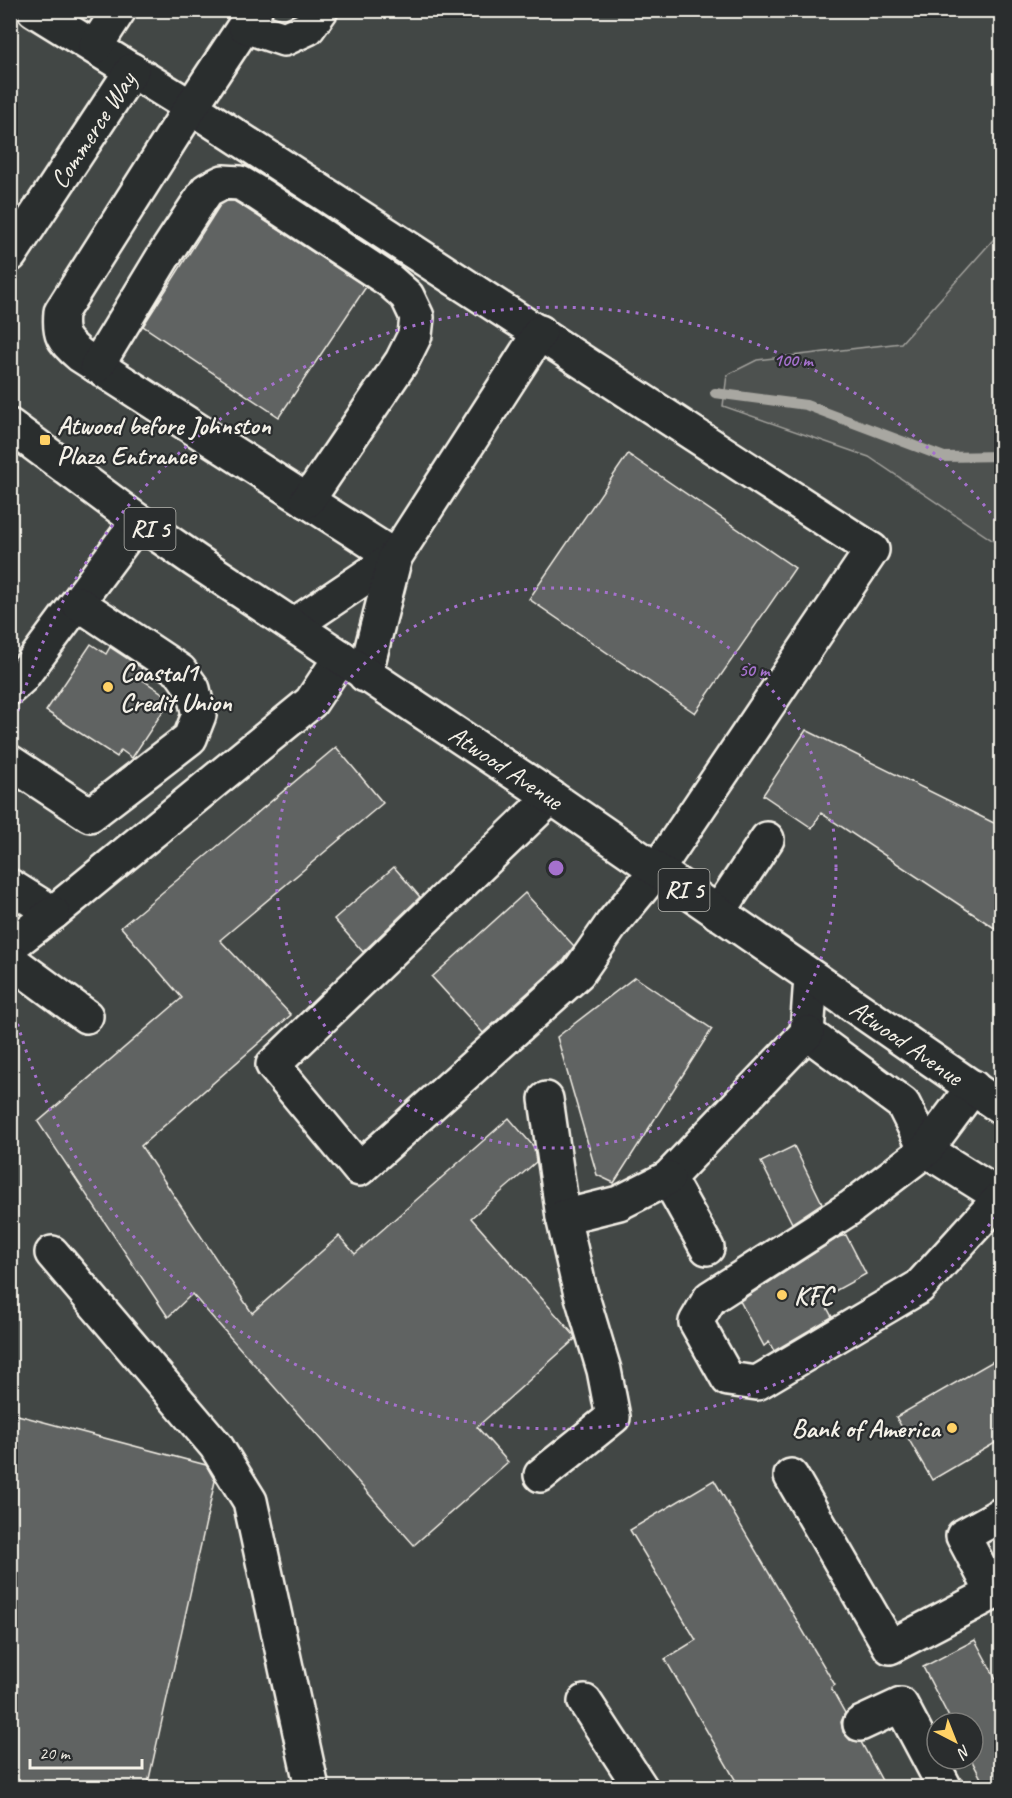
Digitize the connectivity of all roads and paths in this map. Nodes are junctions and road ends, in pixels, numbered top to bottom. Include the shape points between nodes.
1 (34, 10) edge
2 (119, 10) edge
3 (321, 10) edge
4 (250, 18) edge
5 (95, 47) junction
6 (132, 70) junction
7 (191, 107) junction
8 (10, 255) edge
9 (540, 332) junction
10 (97, 366) junction
11 (10, 426) edge
12 (307, 501) junction
13 (138, 521) junction
14 (395, 557) junction
15 (78, 603) junction
16 (294, 625) junction
17 (353, 666) junction
18 (10, 688) edge
19 (10, 762) edge
20 (551, 797) junction
21 (766, 838) dead end
22 (656, 871) junction
23 (10, 886) edge
24 (53, 913) junction
25 (718, 913) junction
26 (10, 946) edge
27 (10, 960) edge
28 (811, 978) junction
29 (86, 1016) dead end
30 (807, 1033) junction
31 (993, 1098) edge
32 (546, 1099) dead end
33 (926, 1150) junction
34 (668, 1178) junction
35 (1001, 1196) edge
36 (563, 1217) junction
37 (707, 1248) dead end
38 (52, 1253) dead end
39 (540, 1474) dead end
40 (791, 1476) dead end
41 (1002, 1514) edge
42 (585, 1702) dead end
43 (860, 1724) dead end
44 (312, 1788) edge
45 (641, 1788) edge
46 (945, 1788) edge

1 - 5 main road
2 - 5 main road
3 - 4 main road via 308,28 284,39
4 - 7 main road
5 - 6 main road
6 - 7 main road, Commerce Way
6 - 8 main road, Commerce Way
7 - 9 main road, Commerce Way
7 - 10 main road via 62,312 60,330 66,344
9 - 14 main road
9 - 22 main road, Commerce Way via 872,550
10 - 12 main road
10 - 12 main road via 207,190 224,182 240,183 257,193 390,281 407,296 417,317 415,335 402,361
11 - 13 main road, Atwood Avenue / RI 5
12 - 14 main road
13 - 15 main road
13 - 16 main road, Atwood Avenue / RI 5
14 - 16 main road
14 - 17 main road
15 - 18 main road
15 - 19 main road via 180,671 193,689 199,715 190,738 90,815
16 - 17 main road, Atwood Avenue / RI 5
17 - 20 main road, Atwood Avenue / RI 5
17 - 24 main road
20 - 22 main road, Atwood Avenue / RI 5
20 - 22 main road via 273,1065 359,1169 578,973
21 - 25 main road
22 - 25 main road, Atwood Avenue / RI 5
23 - 24 main road
24 - 26 main road
25 - 28 main road, Atwood Avenue / RI 5
27 - 29 main road
28 - 30 main road
28 - 31 main road, Atwood Avenue / RI 5
30 - 33 main road via 903,1104
30 - 34 main road
31 - 33 main road
32 - 36 main road
33 - 35 main road
33 - 35 main road via 850,1208 710,1298 696,1322 728,1379 757,1383 919,1287
34 - 36 main road via 619,1203
34 - 37 main road
36 - 39 main road via 613,1417
38 - 44 main road via 216,1446 250,1501
40 - 41 main road via 890,1647 993,1593 963,1536
42 - 45 main road
43 - 46 main road via 901,1705

